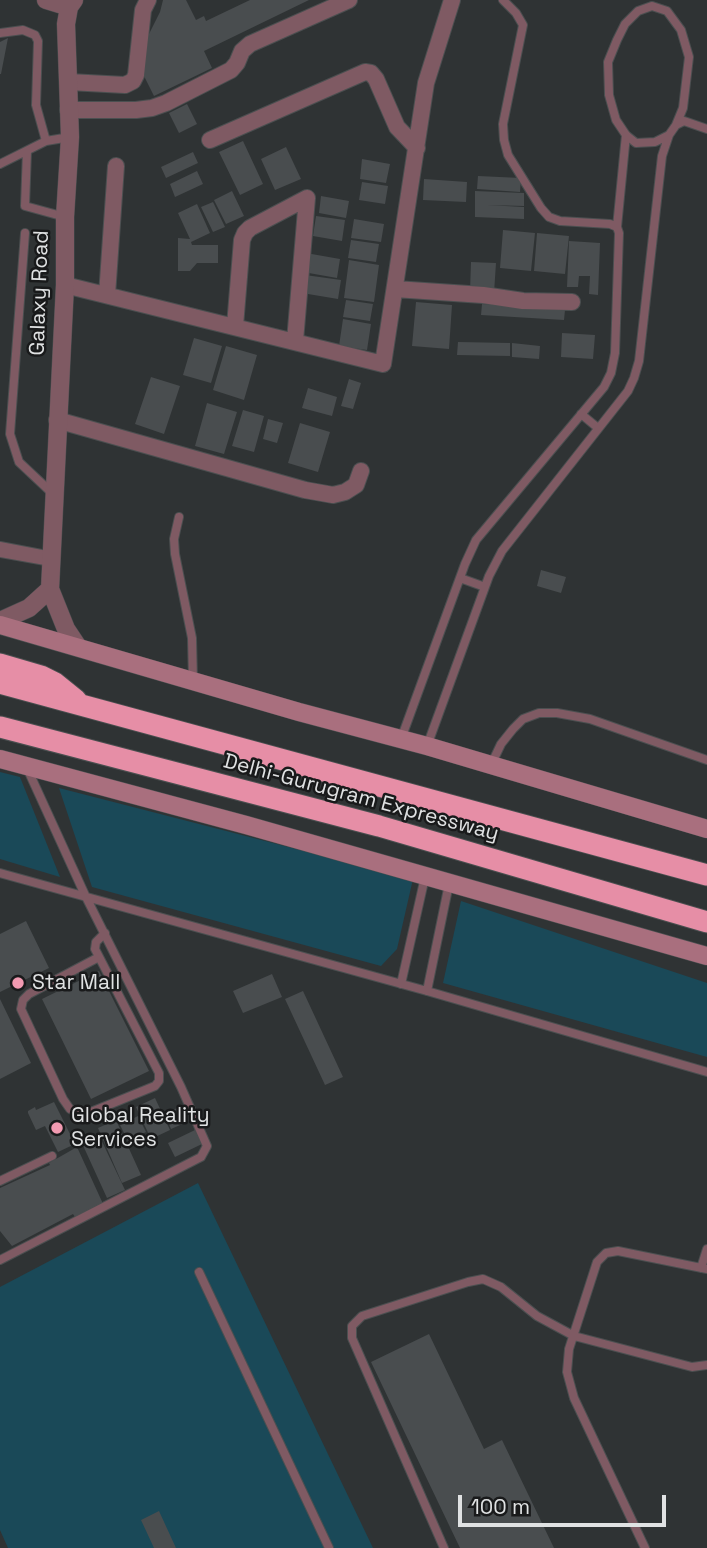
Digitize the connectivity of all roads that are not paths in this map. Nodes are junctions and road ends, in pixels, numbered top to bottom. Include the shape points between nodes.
1 (46, 0) edge
2 (148, 0) edge
3 (349, 0) edge
4 (452, 0) edge
5 (503, 0) edge
6 (71, 3) edge
7 (0, 33) edge
8 (69, 82) junction
9 (68, 110) junction
10 (676, 125) junction
11 (707, 129) edge
12 (626, 135) junction
13 (669, 135) junction
14 (69, 136) junction
15 (210, 140) dead end
16 (46, 141) junction
17 (416, 148) junction
18 (27, 151) junction
19 (0, 164) edge
20 (116, 166) dead end
21 (65, 217) junction
22 (617, 227) junction
23 (25, 233) dead end
24 (65, 285) junction
25 (395, 289) junction
26 (107, 295) junction
27 (572, 302) dead end
28 (235, 326) junction
29 (295, 341) junction
30 (581, 414) junction
31 (57, 420) junction
32 (598, 428) junction
33 (361, 471) dead end
34 (54, 495) junction
35 (179, 517) dead end
36 (0, 546) edge
37 (0, 553) edge
38 (52, 559) junction
39 (460, 578) junction
40 (485, 587) junction
41 (50, 589) junction
42 (0, 623) edge
43 (78, 647) junction
44 (0, 664) edge
45 (193, 681) junction
46 (0, 683) edge
47 (84, 706) junction
48 (0, 727) edge
49 (401, 739) junction
50 (427, 746) junction
51 (0, 759) edge
52 (707, 760) edge
53 (26, 765) junction
54 (490, 766) junction
55 (707, 830) edge
56 (0, 873) edge
57 (707, 875) edge
58 (425, 877) junction
59 (450, 884) junction
60 (85, 895) junction
61 (707, 922) edge
62 (105, 933) junction
63 (707, 956) edge
64 (99, 957) junction
65 (401, 984) junction
66 (427, 991) junction
67 (707, 1072) edge
68 (52, 1156) dead end
69 (0, 1181) edge
70 (707, 1248) edge
71 (0, 1260) edge
72 (704, 1269) edge
73 (199, 1272) dead end
74 (574, 1336) junction
75 (707, 1365) edge
76 (330, 1548) edge
77 (444, 1548) edge
78 (645, 1548) edge

1 - 6 street
2 - 8 street via 133,81 125,85
3 - 9 street via 250,44 231,70 166,103 136,110
4 - 17 street via 426,83
5 - 22 lane via 523,25 503,124 508,155 549,217
6 - 8 street, Galaxy Road via 66,24
7 - 16 lane via 23,30 38,41 36,105
8 - 9 street, Galaxy Road
9 - 14 street, Galaxy Road
10 - 11 lane via 684,121
10 - 12 lane via 689,57 681,30 667,10 652,6 638,11 625,24 608,62 609,95
10 - 13 lane
12 - 13 lane via 636,143 655,142
12 - 22 lane
13 - 32 lane via 662,156 639,361 628,391
14 - 16 lane
14 - 21 street, Galaxy Road
15 - 17 street via 365,72 376,79 397,127
16 - 18 lane
17 - 25 street
18 - 19 lane
18 - 21 lane via 25,206
20 - 26 street
21 - 24 street, Galaxy Road
22 - 30 lane via 615,354 604,387
23 - 34 lane via 10,434 19,462
24 - 26 street
24 - 31 street, Galaxy Road
25 - 27 street
25 - 29 street via 383,364
26 - 28 street
28 - 29 street
28 - 29 street via 245,233 307,198
30 - 32 lane
30 - 39 lane via 476,540
31 - 33 street via 332,495 356,485
31 - 34 street, Galaxy Road
32 - 40 lane via 502,551
34 - 38 street, Galaxy Road
35 - 45 lane via 175,554 192,638
36 - 38 lane
37 - 38 lane
38 - 41 street, Galaxy Road
39 - 40 lane
39 - 49 lane
40 - 50 lane
41 - 42 street via 29,608
41 - 43 street, Galaxy Road via 65,629
42 - 43 main road
43 - 45 main road
44 - 47 highway via 41,676
45 - 49 main road
46 - 47 highway, Delhi-Gurugram Expressway
47 - 57 highway, Delhi-Gurugram Expressway
48 - 61 highway, Delhi-Gurugram Expressway via 379,826
49 - 50 main road
50 - 54 main road
51 - 53 main road
52 - 54 lane via 590,719 539,713 513,729
53 - 58 main road
53 - 60 lane
54 - 55 main road
56 - 60 lane
58 - 59 main road
58 - 65 lane
59 - 63 main road
59 - 66 lane
60 - 62 lane
60 - 65 lane
62 - 64 lane via 96,942
62 - 71 lane via 207,1146 201,1157
64 - 64 lane via 159,1081 79,1114 63,1099 21,1009 29,994
65 - 66 lane
66 - 67 lane
68 - 69 lane
70 - 72 lane
72 - 74 lane via 618,1251 606,1253 597,1262
73 - 76 lane
74 - 75 lane via 692,1367
74 - 77 lane via 483,1279 362,1316 352,1326 352,1338
74 - 78 lane via 567,1372 574,1398

